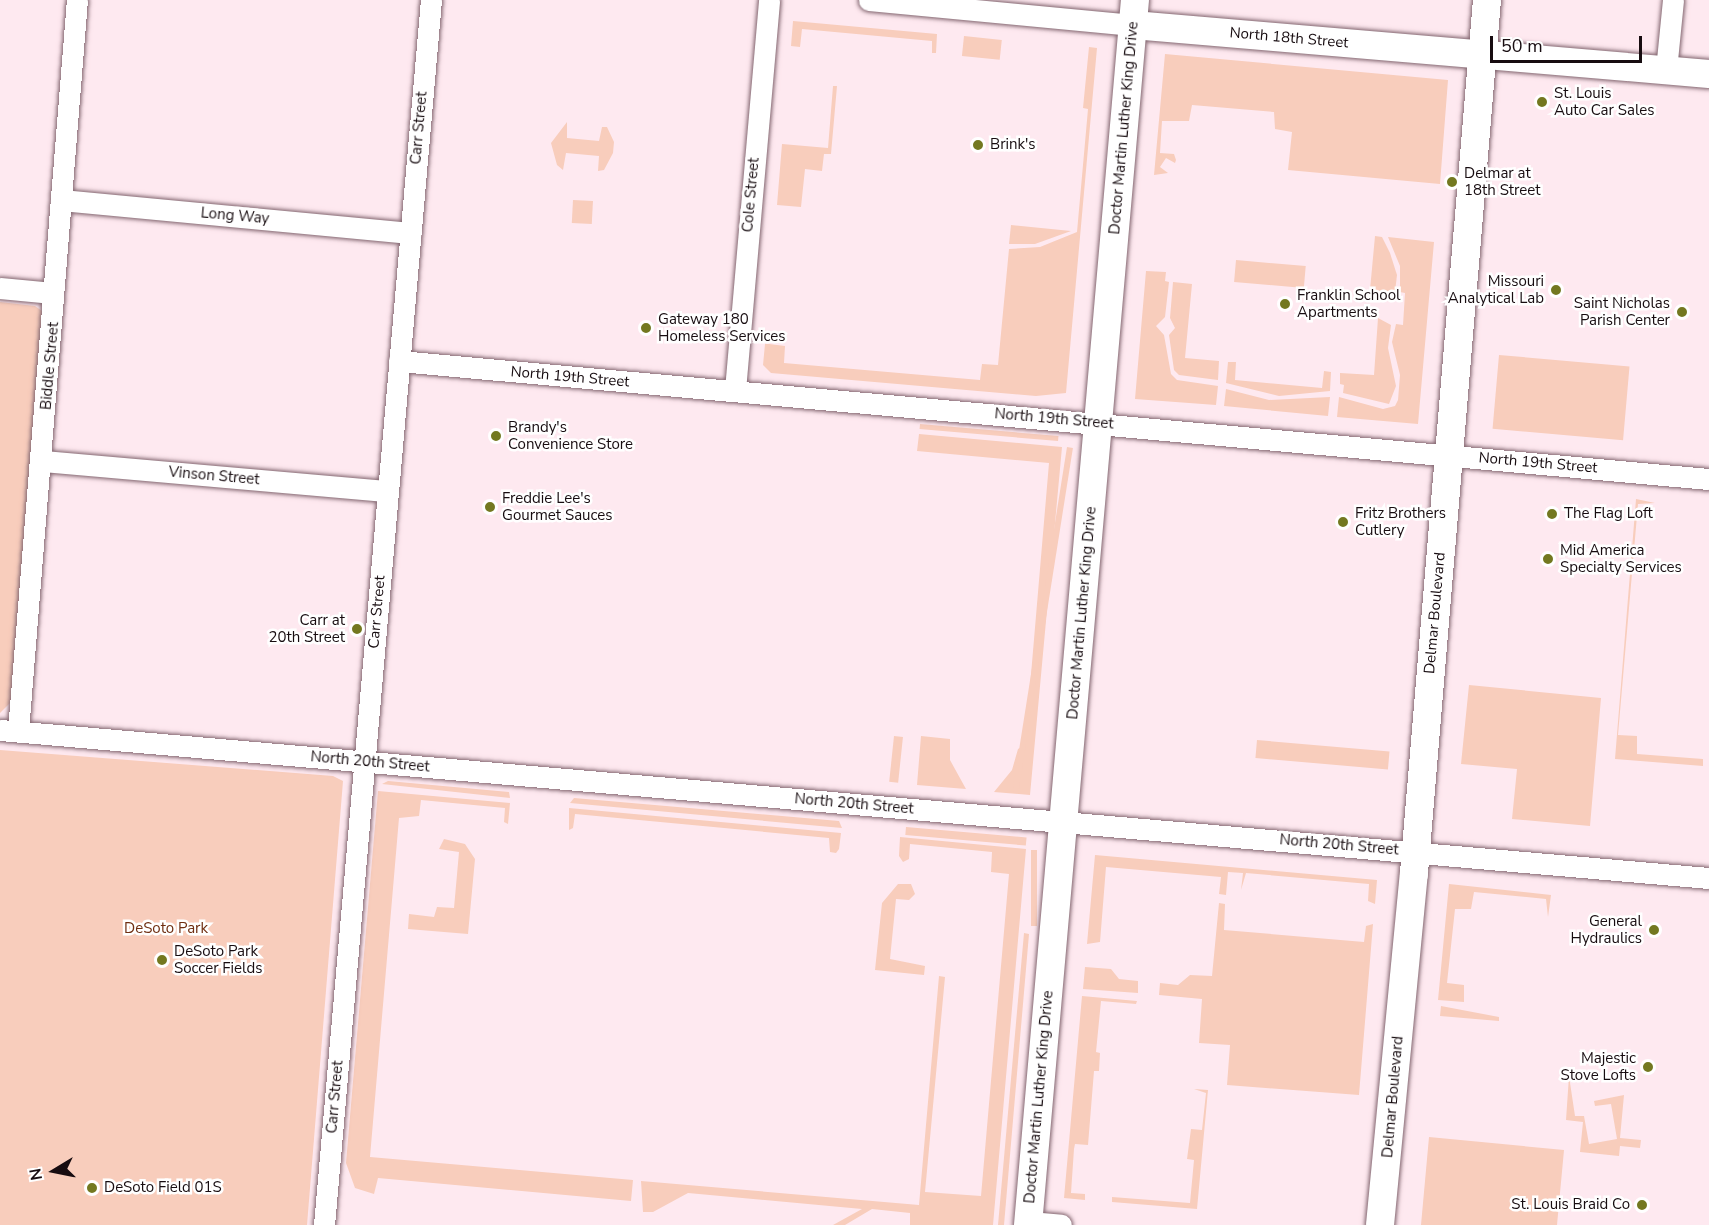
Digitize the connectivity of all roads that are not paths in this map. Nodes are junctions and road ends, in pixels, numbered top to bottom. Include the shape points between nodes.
1 (77, 0) edge
2 (431, 0) edge
3 (769, 0) edge
4 (869, 0) edge
5 (1487, 0) edge
6 (1673, 0) edge
7 (1134, 12) edge
8 (1482, 54) junction
9 (1666, 70) junction
10 (1709, 74) edge
11 (61, 200) junction
12 (410, 233) junction
13 (0, 288) edge
14 (52, 293) junction
15 (399, 361) junction
16 (735, 390) junction
17 (1099, 423) junction
18 (1448, 455) junction
19 (42, 461) junction
20 (1709, 479) edge
21 (387, 491) junction
22 (9, 730) edge
23 (364, 762) junction
24 (1063, 822) junction
25 (1416, 852) junction
26 (1709, 878) edge
27 (1028, 1224) edge
28 (324, 1225) edge
29 (1061, 1225) edge
30 (1380, 1225) edge

1 - 11 street, Biddle Street
2 - 12 street, Carr Street
3 - 16 street, Cole Street
4 - 7 street, North 18th Street
5 - 8 street, Delmar Boulevard
6 - 9 street
7 - 8 street, North 18th Street
7 - 17 street, Doctor Martin Luther King Drive
8 - 9 street, North 18th Street
8 - 18 street, Delmar Boulevard
9 - 10 street, North 18th Street
11 - 12 street, Long Way
11 - 14 street, Biddle Street
12 - 15 street, Carr Street
13 - 14 street
14 - 19 street, Biddle Street via 54,321
15 - 16 street, North 19th Street
15 - 21 street, Carr Street
16 - 17 street, North 19th Street
17 - 18 street, North 19th Street
17 - 24 street, Doctor Martin Luther King Drive
18 - 20 street, North 19th Street
18 - 25 street, Delmar Boulevard
19 - 21 street, Vinson Street
19 - 22 street, Biddle Street
21 - 23 street, Carr Street
22 - 23 street, North 20th Street
23 - 24 street, North 20th Street
23 - 28 street, Carr Street
24 - 25 street, North 20th Street
24 - 27 street, Doctor Martin Luther King Drive
25 - 26 street, North 20th Street
25 - 30 street, Delmar Boulevard
27 - 29 street

